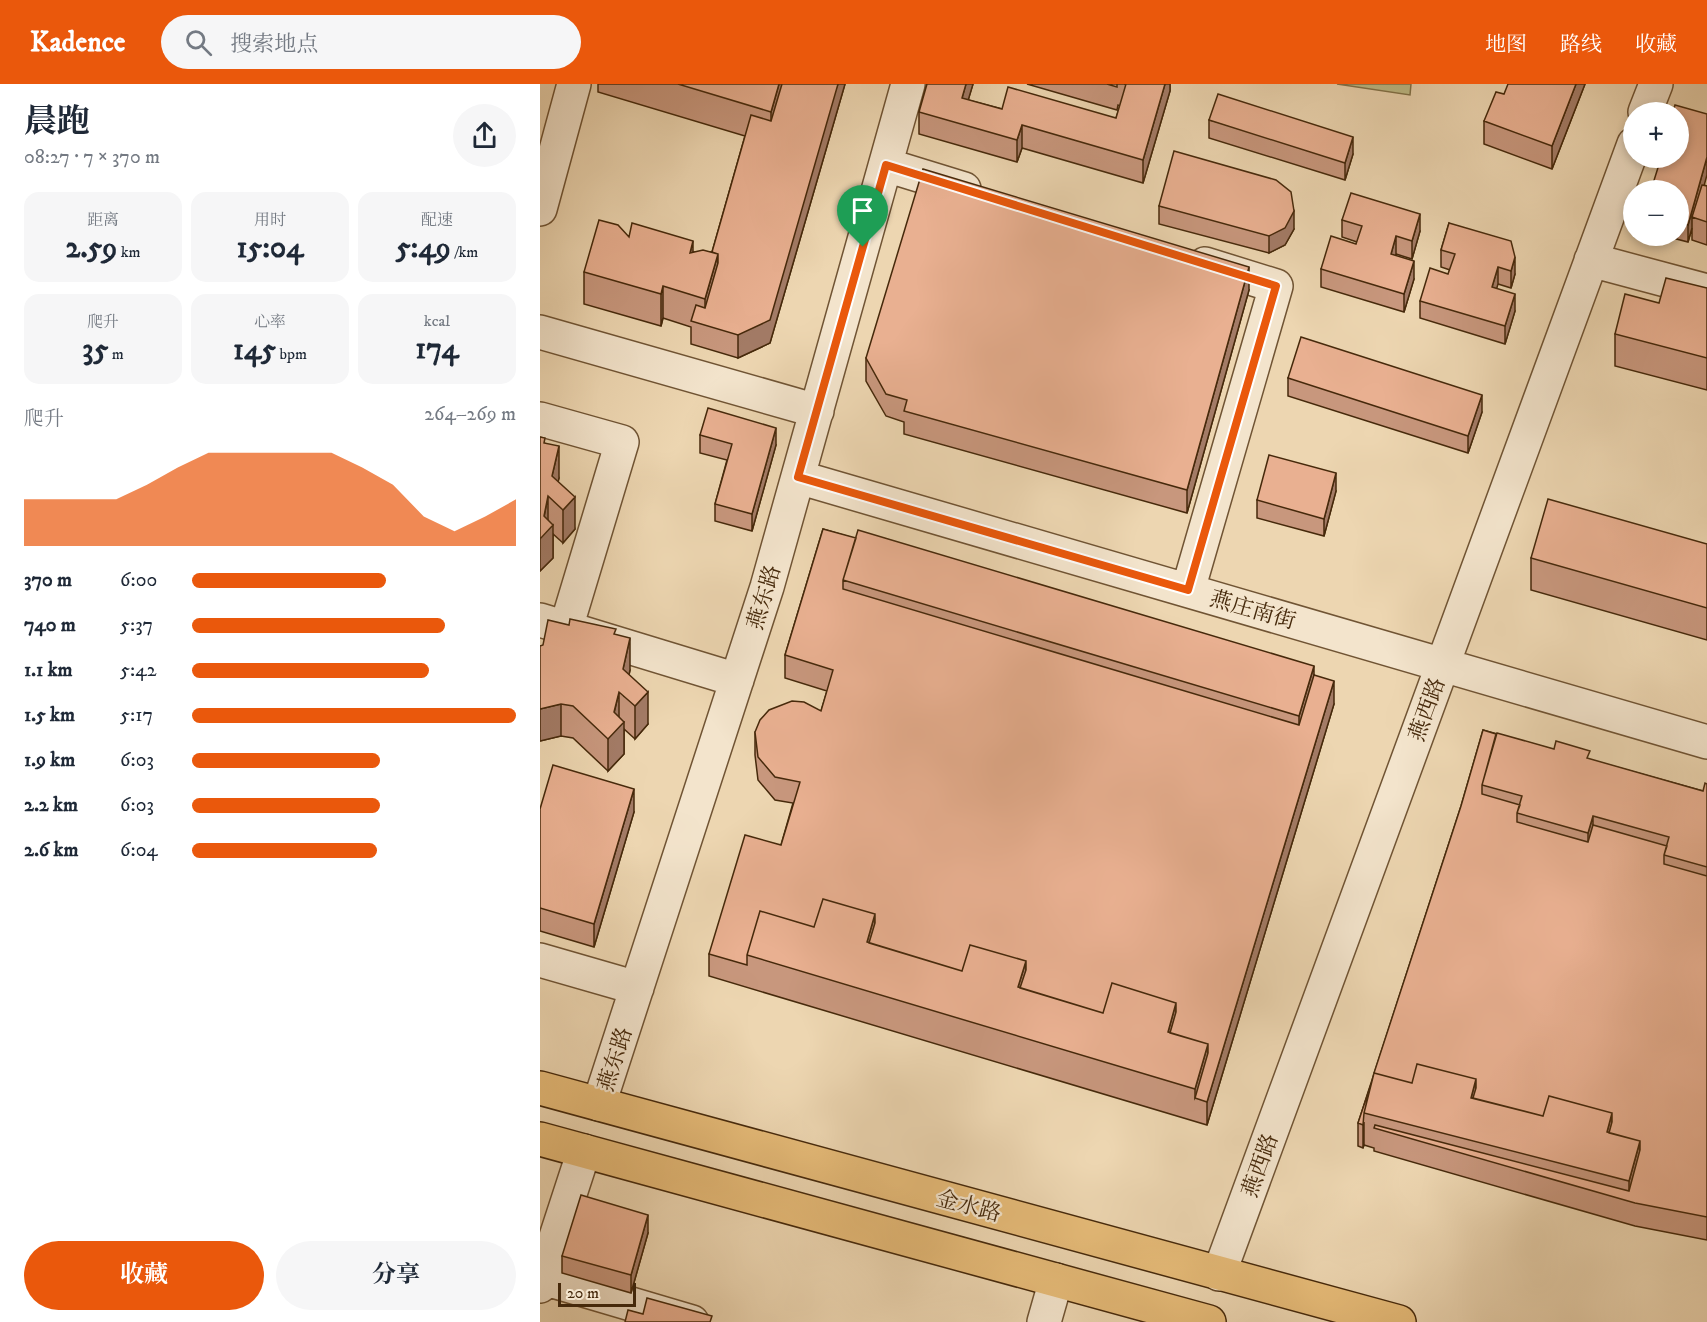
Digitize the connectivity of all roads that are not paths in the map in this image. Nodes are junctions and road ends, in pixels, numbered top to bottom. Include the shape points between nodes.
1 (574, 84) edge
2 (908, 84) edge
3 (1656, 84) edge
4 (1649, 102) edge
5 (886, 165) junction
6 (1625, 168) edge
7 (997, 200) edge
8 (540, 209) edge
9 (1176, 255) edge
10 (1591, 260) junction
11 (1707, 291) edge
12 (540, 332) edge
13 (817, 411) junction
14 (540, 419) edge
15 (798, 477) junction
16 (1188, 590) junction
17 (553, 624) edge
18 (1442, 665) junction
19 (737, 680) junction
20 (1707, 742) edge
21 (540, 960) edge
22 (637, 988) junction
23 (540, 1088) edge
24 (599, 1104) junction
25 (540, 1139) edge
26 (584, 1151) junction
27 (1219, 1274) junction
28 (1056, 1280) junction
29 (541, 1282) edge
30 (692, 1322) edge
31 (1044, 1322) edge
32 (1209, 1322) edge
33 (1399, 1322) edge

1 - 8 street
2 - 5 street, 燕东路
3 - 4 street
5 - 7 street
5 - 13 street, 燕东路
6 - 10 street, 燕西路
9 - 16 street via 1276,286
10 - 11 street
10 - 18 street, 燕西路
12 - 13 street
13 - 15 street, 燕东路
14 - 17 street via 622,442
15 - 16 street, 燕庄南街
15 - 19 street, 燕东路
16 - 18 street, 燕庄南街
17 - 19 street
18 - 20 street, 燕庄南街
18 - 27 street, 燕西路
19 - 22 street, 燕东路
21 - 22 street
22 - 24 street, 燕东路
23 - 24 main road, 金水路
24 - 27 main road, 金水路
25 - 26 main road
26 - 28 main road
26 - 29 street
27 - 33 main road, 金水路
28 - 31 street
28 - 32 main road
29 - 30 street

